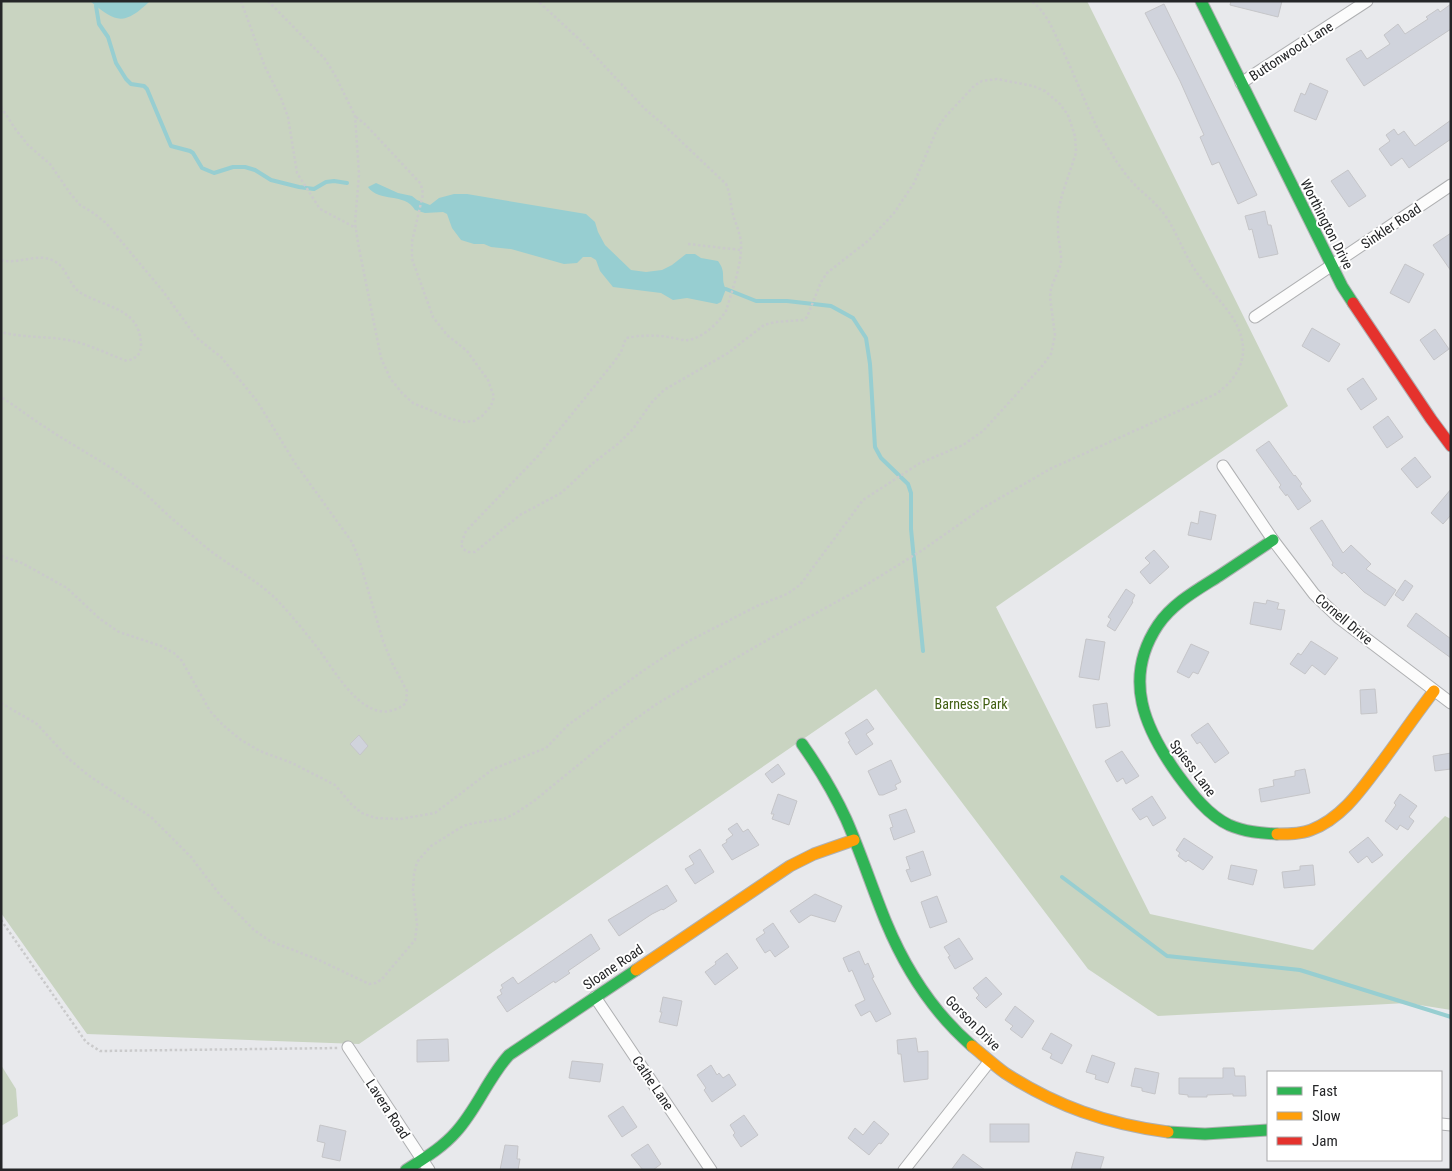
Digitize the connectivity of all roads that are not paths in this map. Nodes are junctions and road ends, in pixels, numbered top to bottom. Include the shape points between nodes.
1 (1201, 1) edge
2 (1367, 1) edge
3 (1241, 83) junction
4 (1451, 185) edge
5 (1332, 266) junction
6 (1256, 317) dead end
7 (1451, 446) edge
8 (1223, 466) dead end
9 (1273, 540) junction
10 (1434, 691) junction
11 (1451, 703) edge
12 (802, 744) dead end
13 (854, 840) junction
14 (595, 997) junction
15 (348, 1048) road end
16 (990, 1062) junction
17 (1267, 1130) edge
18 (422, 1159) junction
19 (406, 1170) edge
20 (429, 1170) edge
21 (711, 1170) edge
22 (904, 1170) edge

1 - 3 street, Worthington Drive
2 - 3 street, Buttonwood Lane
3 - 5 street, Worthington Drive
4 - 5 street, Sinkler Road
5 - 6 street, Sinkler Road
5 - 7 street, Worthington Drive via 1342,286
8 - 9 street, Cornell Drive
9 - 10 street, Cornell Drive via 1325,606
9 - 10 street, Spiess Lane via 1173,609 1156,627 1141,667 1140,698 1150,733 1194,798 1206,810 1250,833 1290,834 1312,829 1330,820 1354,798
10 - 11 street, Cornell Drive
12 - 13 street, Gorson Drive via 829,785
13 - 14 street, Sloane Road via 790,866
13 - 16 street, Gorson Drive via 892,936 913,978 946,1021
14 - 18 street, Sloane Road via 509,1055 490,1078 452,1138
14 - 21 street, Cathe Lane
15 - 18 street, Lavera Road
16 - 17 street, Gorson Drive via 1044,1097 1077,1112 1127,1126 1188,1133
16 - 22 street
18 - 19 street, Sloane Road
18 - 20 street, Lavera Road

